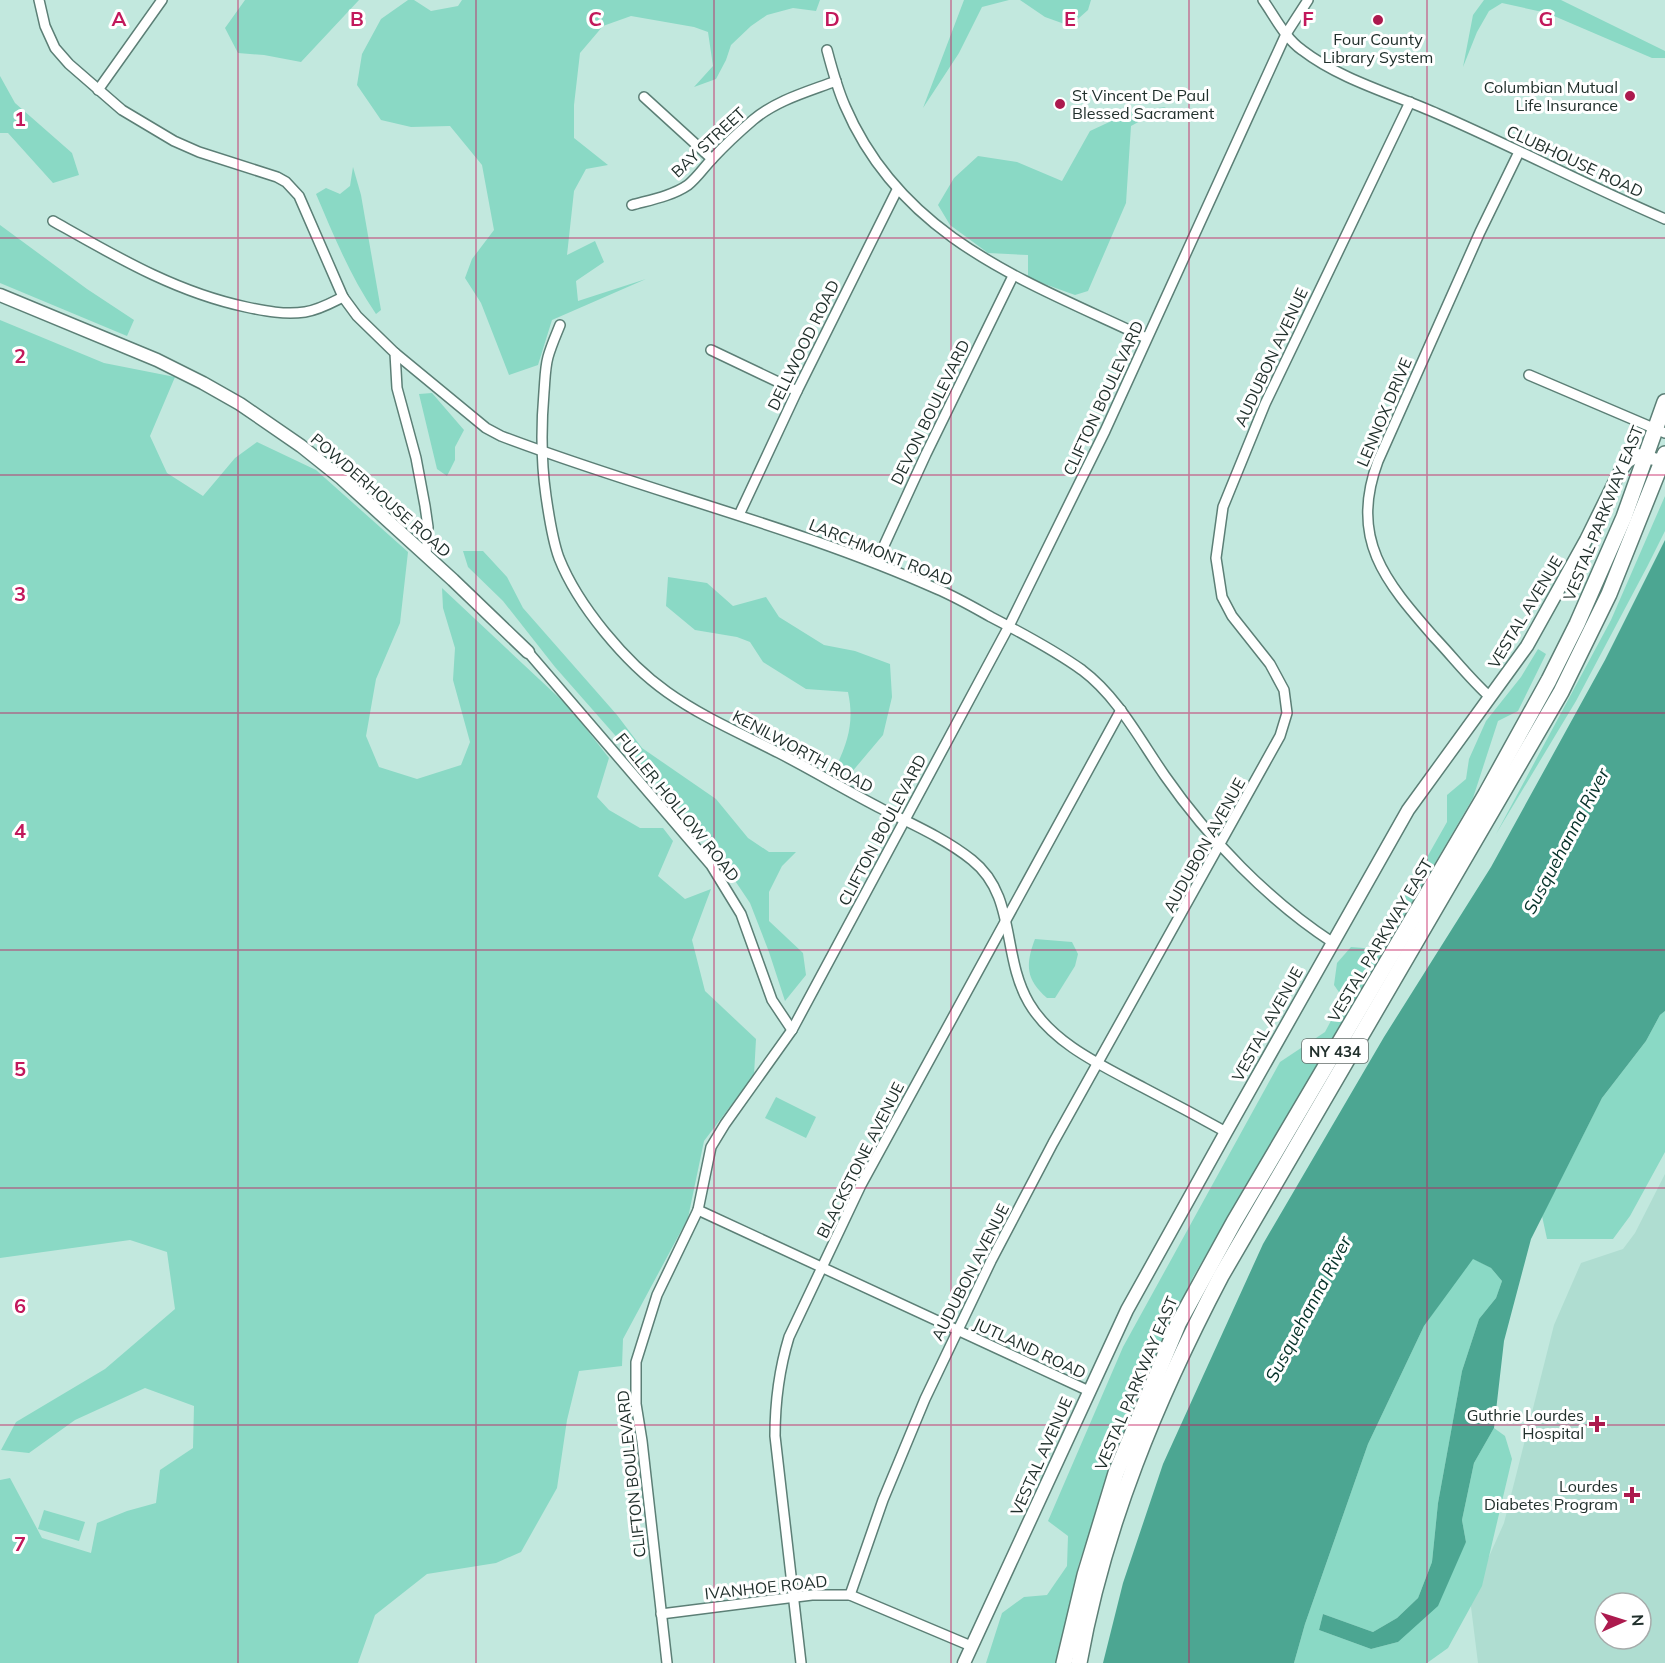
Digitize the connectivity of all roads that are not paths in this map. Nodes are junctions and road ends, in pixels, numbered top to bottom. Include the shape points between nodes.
1 (39, 0) edge
2 (162, 0) edge
3 (1263, 0) edge
4 (1308, 0) edge
5 (1286, 34) junction
6 (827, 50) dead end
7 (836, 81) junction
8 (98, 90) junction
9 (644, 97) dead end
10 (1410, 102) junction
11 (1519, 152) junction
12 (712, 159) junction
13 (897, 190) junction
14 (632, 205) dead end
15 (1665, 219) edge
16 (53, 221) dead end
17 (1013, 276) junction
18 (0, 295) edge
19 (343, 297) junction
20 (560, 325) dead end
21 (1146, 338) junction
22 (711, 350) dead end
23 (395, 353) junction
24 (1529, 375) dead end
25 (797, 391) junction
26 (1665, 402) edge
27 (1661, 431) edge
28 (542, 450) junction
29 (1647, 456) junction
30 (1664, 457) edge
31 (739, 515) junction
32 (426, 555) junction
33 (876, 563) junction
34 (1009, 626) junction
35 (528, 652) joint
36 (1490, 698) junction
37 (1121, 710) junction
38 (904, 820) junction
39 (1221, 846) junction
40 (1006, 922) junction
41 (1332, 942) junction
42 (792, 1030) junction
43 (1097, 1063) junction
44 (1226, 1132) junction
45 (698, 1210) junction
46 (823, 1267) junction
47 (957, 1330) junction
48 (1089, 1391) junction
49 (850, 1595) junction
50 (794, 1597) junction
51 (662, 1614) junction
52 (971, 1646) junction
53 (668, 1663) edge
54 (801, 1663) edge
55 (964, 1663) edge
56 (1064, 1663) edge
57 (1079, 1663) edge

1 - 8 street, LARCHMONT ROAD via 45,26 56,48
2 - 8 street
3 - 5 street, CLUBHOUSE ROAD
4 - 5 street, CLIFTON BOULEVARD
5 - 10 street, CLUBHOUSE ROAD via 1317,61
5 - 21 street, CLIFTON BOULEVARD
6 - 7 street
7 - 12 street, BAY STREET via 767,110
7 - 13 street via 855,128
8 - 19 street, LARCHMONT ROAD via 122,110 174,141 286,182 304,206
9 - 12 street
10 - 11 street, CLUBHOUSE ROAD
10 - 39 street, AUDUBON AVENUE via 1265,404 1223,507 1215,558 1222,597 1280,679 1287,713 1280,736
11 - 15 street, CLUBHOUSE ROAD
11 - 36 street, LENNOX DRIVE via 1378,461 1367,510 1371,540 1382,572
12 - 14 street, BAY STREET via 686,186
13 - 17 street via 935,226
13 - 25 street, DELLWOOD ROAD
16 - 19 street via 150,274 219,301 288,313 320,309
17 - 21 street
17 - 33 street, DEVON BOULEVARD
18 - 32 street, POWDERHOUSE ROAD via 157,360 240,404 317,458
19 - 23 street, LARCHMONT ROAD
20 - 28 street, KENILWORTH ROAD via 546,368
21 - 34 street, CLIFTON BOULEVARD
22 - 25 street
23 - 28 street, LARCHMONT ROAD via 486,428
23 - 32 street via 397,388 425,506
24 - 27 street
25 - 31 street, DELLWOOD ROAD
26 - 27 main road, VESTAL PARKWAY EAST / NY 434
27 - 29 main road, VESTAL PARKWAY EAST / NY 434
28 - 31 street, LARCHMONT ROAD
28 - 38 street, KENILWORTH ROAD via 549,518 558,555 588,609 630,661 705,717
29 - 30 street
29 - 36 street, VESTAL AVENUE via 1635,456 1618,475 1544,619
29 - 56 main road, VESTAL PARKWAY EAST / NY 434 via 1589,596 1530,717 1178,1324 1116,1473
30 - 57 main road, VESTAL PARKWAY EAST / NY 434 via 1609,594 1561,692 1194,1327 1167,1383 1127,1486 1098,1579
31 - 33 street, LARCHMONT ROAD
32 - 35 street, POWDERHOUSE ROAD
33 - 34 street, LARCHMONT ROAD
34 - 37 street, LARCHMONT ROAD via 1083,671
34 - 38 street, CLIFTON BOULEVARD
35 - 42 street, FULLER HOLLOW ROAD via 722,882 741,914 772,1000
36 - 41 street, VESTAL AVENUE via 1408,810
37 - 39 street, LARCHMONT ROAD via 1166,778
37 - 40 street, BLACKSTONE AVENUE
38 - 40 street, KENILWORTH ROAD via 972,859 998,892
38 - 42 street, CLIFTON BOULEVARD
39 - 41 street, LARCHMONT ROAD
39 - 43 street, AUDUBON AVENUE
40 - 43 street, KENILWORTH ROAD via 1015,971 1035,1014 1059,1037
40 - 46 street, BLACKSTONE AVENUE via 861,1185
41 - 44 street, VESTAL AVENUE
42 - 45 street, CLIFTON BOULEVARD via 711,1147
43 - 44 street, KENILWORTH ROAD
43 - 47 street, AUDUBON AVENUE
44 - 48 street, VESTAL AVENUE via 1127,1310
45 - 46 street, JUTLAND ROAD
45 - 51 street, CLIFTON BOULEVARD via 657,1295 636,1362 636,1404
46 - 47 street, JUTLAND ROAD
46 - 50 street, BLACKSTONE AVENUE via 789,1337 775,1404 775,1436
47 - 48 street, JUTLAND ROAD
47 - 49 street, AUDUBON AVENUE via 883,1500
48 - 52 street, VESTAL AVENUE
49 - 50 street, IVANHOE ROAD
49 - 52 street, IVANHOE ROAD
50 - 51 street, IVANHOE ROAD
50 - 54 street, BLACKSTONE AVENUE
51 - 53 street, CLIFTON BOULEVARD
52 - 55 street, VESTAL AVENUE

